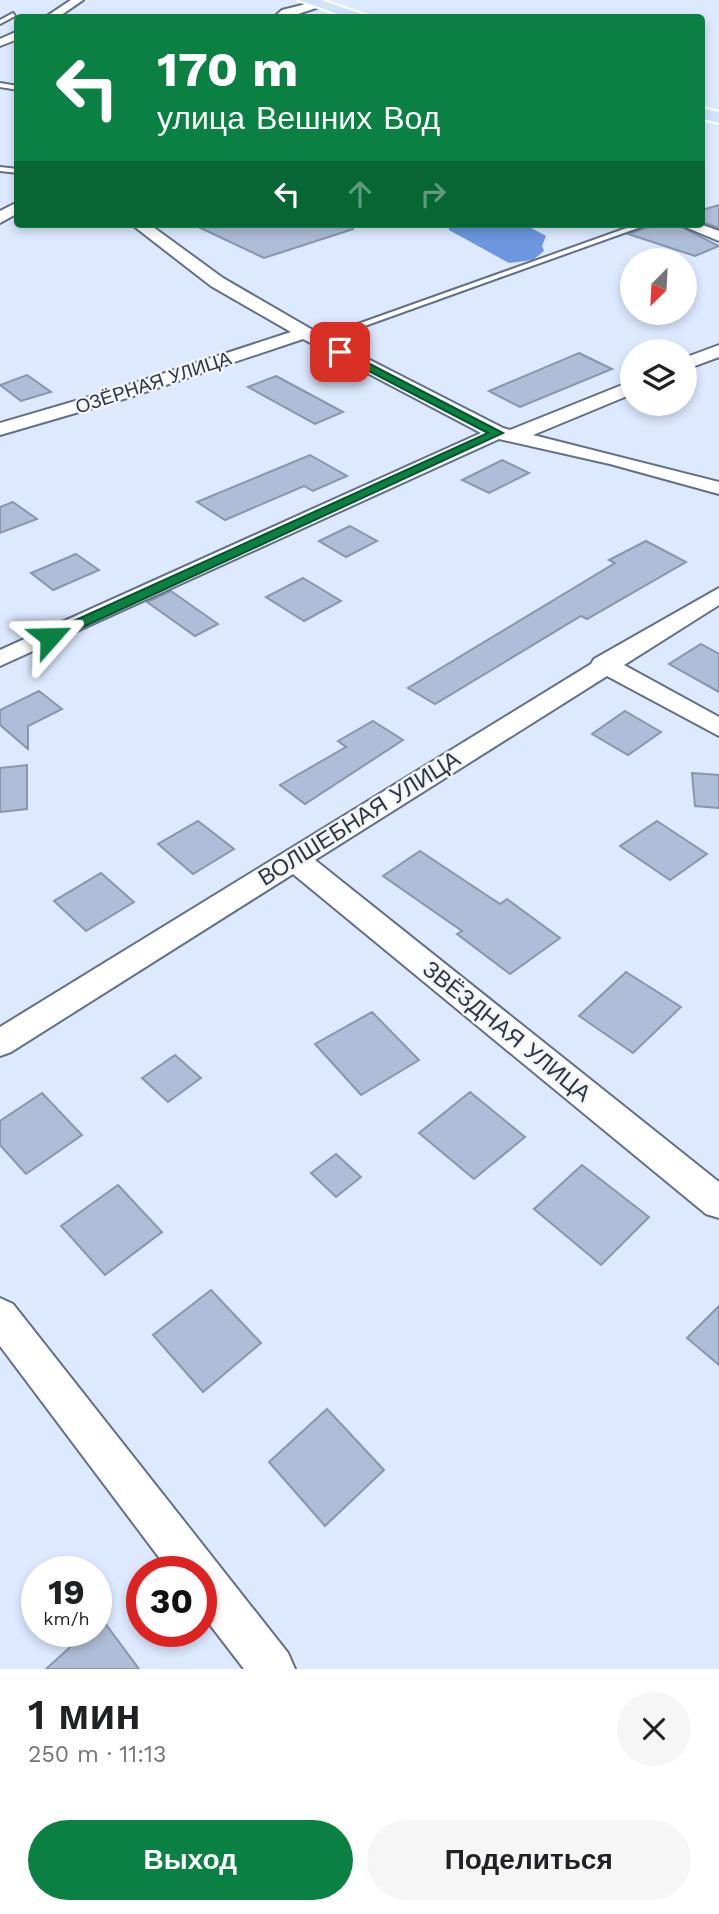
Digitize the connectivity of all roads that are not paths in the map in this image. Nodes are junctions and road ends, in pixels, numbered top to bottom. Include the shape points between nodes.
1 (78, 0) edge
2 (288, 0) edge
3 (310, 3) edge
4 (55, 14) edge
5 (287, 14) edge
6 (338, 14) edge
7 (351, 14) edge
8 (13, 15) dead end
9 (0, 22) edge
10 (144, 228) edge
11 (633, 228) edge
12 (697, 228) edge
13 (719, 236) edge
14 (311, 336) junction
15 (719, 351) edge
16 (697, 360) edge
17 (620, 392) edge
18 (0, 429) edge
19 (505, 435) junction
20 (719, 488) edge
21 (719, 595) edge
22 (0, 659) edge
23 (603, 664) junction
24 (719, 728) edge
25 (294, 859) junction
26 (0, 1043) edge
27 (719, 1203) edge
28 (0, 1316) edge
29 (185, 1556) edge
30 (217, 1598) edge
31 (272, 1669) edge

1 - 4 street
2 - 3 main road
3 - 5 street
3 - 6 main road
3 - 7 main road
8 - 9 lane
10 - 14 street via 217,282
11 - 14 lane
12 - 13 street
14 - 18 street, ОЗЁРНАЯ УЛИЦА
14 - 19 street
15 - 16 street
17 - 19 street
19 - 20 street
19 - 22 street
21 - 23 street, ВОЛШЕБНАЯ УЛИЦА
23 - 24 street
23 - 25 street, ВОЛШЕБНАЯ УЛИЦА
25 - 26 street, ВОЛШЕБНАЯ УЛИЦА
25 - 27 street, ЗВЁЗДНАЯ УЛИЦА
28 - 29 street
30 - 31 street

